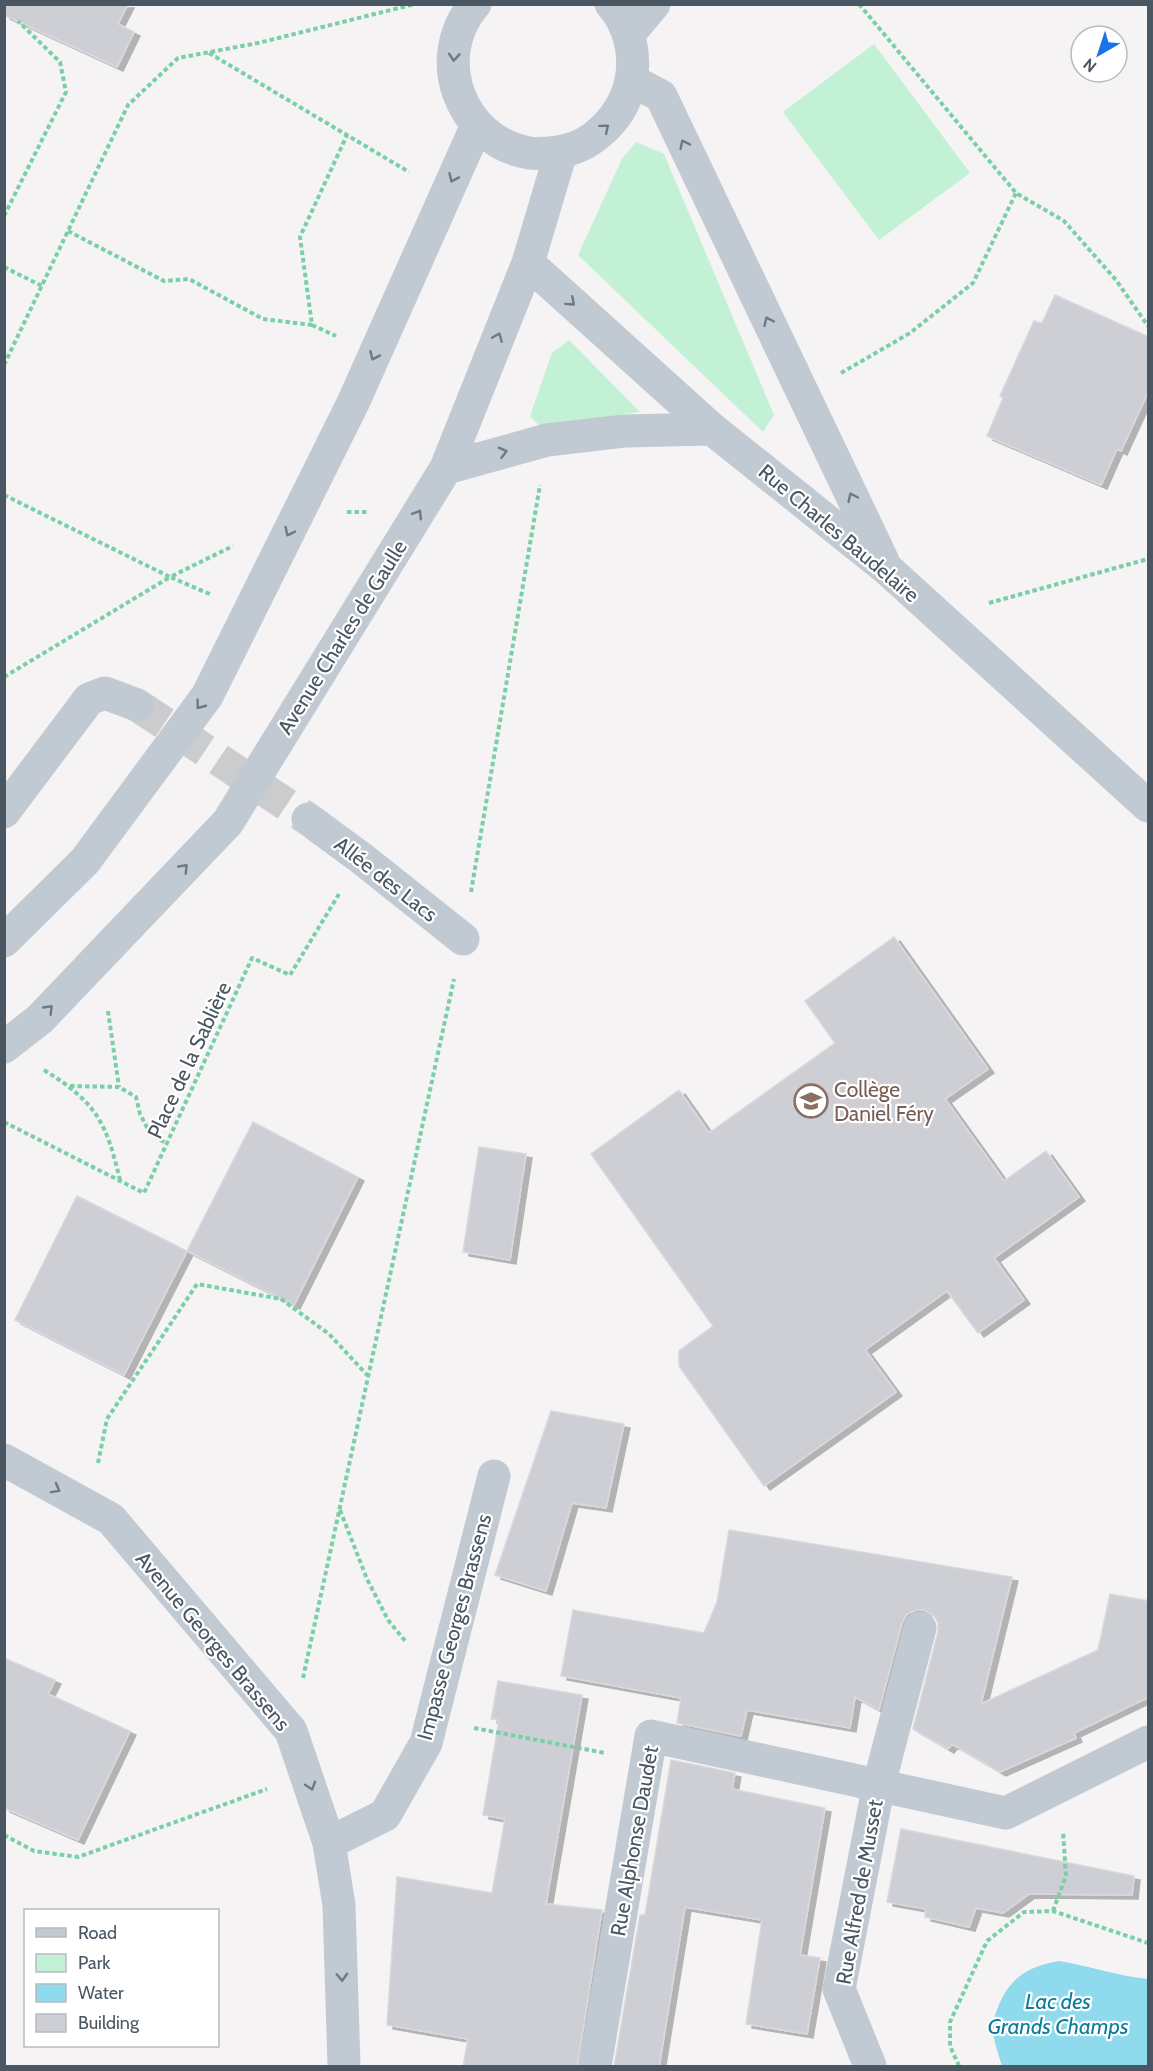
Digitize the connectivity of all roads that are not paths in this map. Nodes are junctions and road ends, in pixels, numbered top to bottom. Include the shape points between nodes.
1 (475, 4) edge
2 (611, 4) edge
3 (654, 4) edge
4 (628, 34) junction
5 (631, 80) junction
6 (477, 124) junction
7 (561, 152) junction
8 (528, 263) junction
9 (712, 429) junction
10 (447, 468) junction
11 (886, 568) junction
12 (136, 705) tunnel mouth
13 (1149, 806) edge
14 (4, 812) edge
15 (308, 819) tunnel mouth
16 (463, 939) road end
17 (4, 941) edge
18 (5, 1046) edge
19 (4, 1460) edge
20 (494, 1476) dead end
21 (920, 1628) dead end
22 (1149, 1742) edge
23 (879, 1784) junction
24 (329, 1843) junction
25 (344, 2067) edge
26 (594, 2067) edge
27 (870, 2067) edge

1 -> 6 street via 455,42 453,71 460,98
2 - 4 street
3 - 4 street
4 - 5 street via 634,64
7 -> 5 street via 590,141 613,121
11 -> 5 street via 661,96
6 - 7 street via 501,143 530,153
6 -> 17 street via 353,403 207,696 85,861
7 - 8 street, Avenue Charles de Gaulle
8 -> 9 street, Rue Charles Baudelaire
10 -> 8 street, Avenue Charles de Gaulle
10 -> 9 street via 547,440 624,431
9 - 11 street, Rue Charles Baudelaire
18 -> 10 street, Avenue Charles de Gaulle via 40,1019 228,822
11 - 13 street, Rue Charles Baudelaire
12 - 14 street via 105,693 89,699
15 - 16 street, Allée des Lacs
19 -> 24 street, Avenue Georges Brassens via 111,1519 291,1731
20 - 24 street, Impasse Georges Brassens via 426,1743 385,1815
21 - 23 street, Rue Alfred de Musset
22 - 23 street via 1006,1813
23 - 26 street, Rue Alphonse Daudet via 651,1736
23 - 27 street, Rue Alfred de Musset via 839,1989
24 -> 25 street, Avenue Georges Brassens via 339,1905

